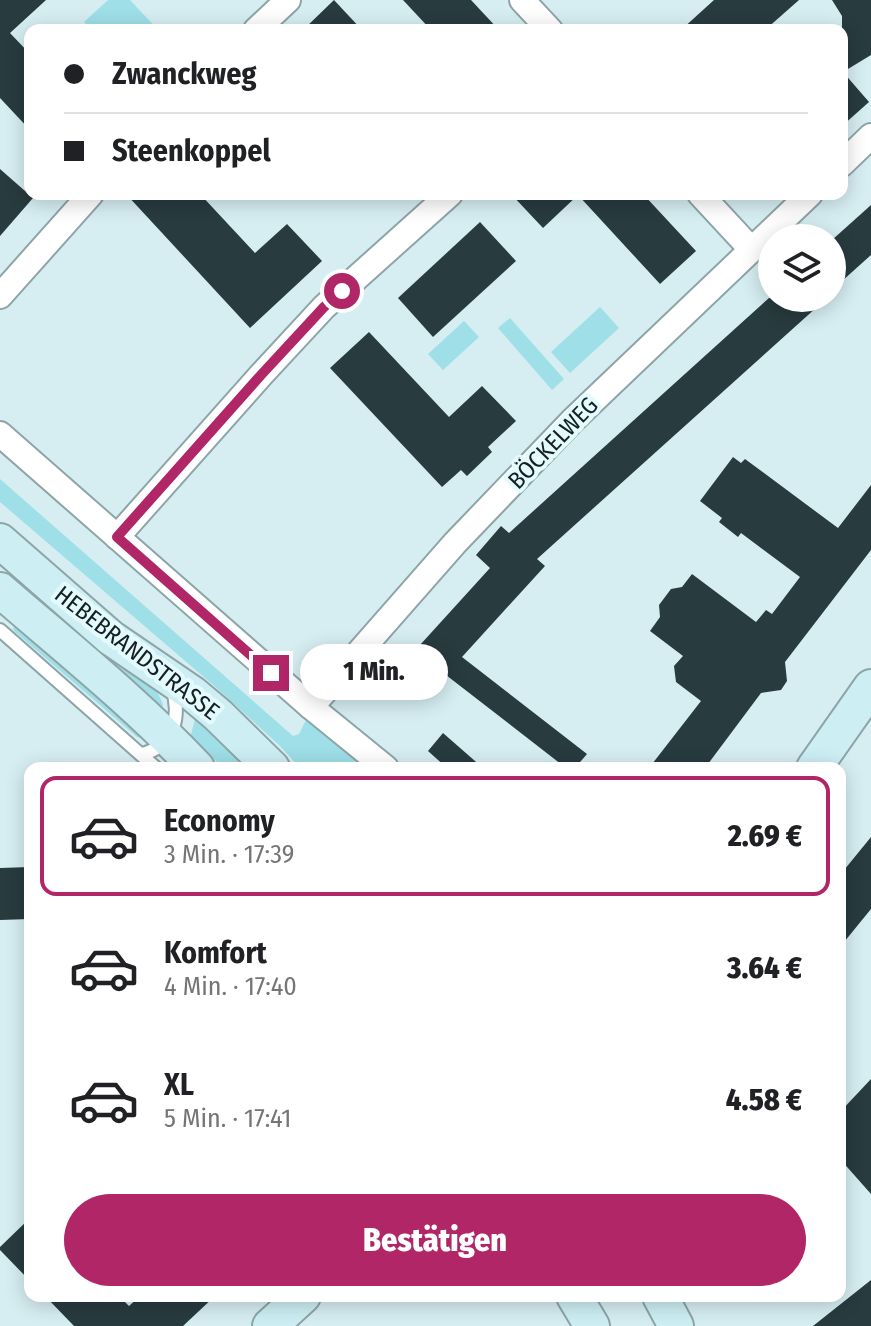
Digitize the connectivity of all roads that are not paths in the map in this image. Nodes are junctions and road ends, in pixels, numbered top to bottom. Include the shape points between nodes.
1 (288, 0) edge
2 (522, 0) edge
3 (262, 24) edge
4 (544, 24) edge
5 (871, 136) edge
6 (848, 158) edge
7 (86, 200) edge
8 (443, 200) edge
9 (706, 200) edge
10 (804, 200) edge
11 (751, 249) junction
12 (0, 296) edge
13 (0, 434) edge
14 (117, 537) junction
15 (0, 541) edge
16 (0, 590) edge
17 (0, 630) edge
18 (165, 673) junction
19 (871, 687) edge
20 (311, 707) junction
21 (156, 753) edge
22 (181, 762) edge
23 (266, 762) edge
24 (379, 762) edge
25 (818, 762) edge
26 (297, 1302) edge
27 (578, 1302) edge
28 (663, 1302) edge
29 (277, 1324) edge
30 (592, 1326) edge
31 (676, 1326) edge

1 - 3 street
2 - 4 street
5 - 6 street
7 - 12 street
8 - 14 street via 324,307
9 - 11 street
10 - 11 street, BÖCKELWEG
11 - 20 street, BÖCKELWEG via 572,421 455,543
13 - 14 street
14 - 20 street
15 - 18 main road, HEBEBRANDSTRASSE via 111,638
16 - 21 main road, HEBEBRANDSTRASSE
17 - 21 lane, HEBEBRANDSTRASSE
18 - 21 lane via 176,706 174,725
18 - 23 main road, HEBEBRANDSTRASSE
19 - 25 main road
20 - 24 street
21 - 22 main road, HEBEBRANDSTRASSE
26 - 29 main road
27 - 30 main road
28 - 31 main road

